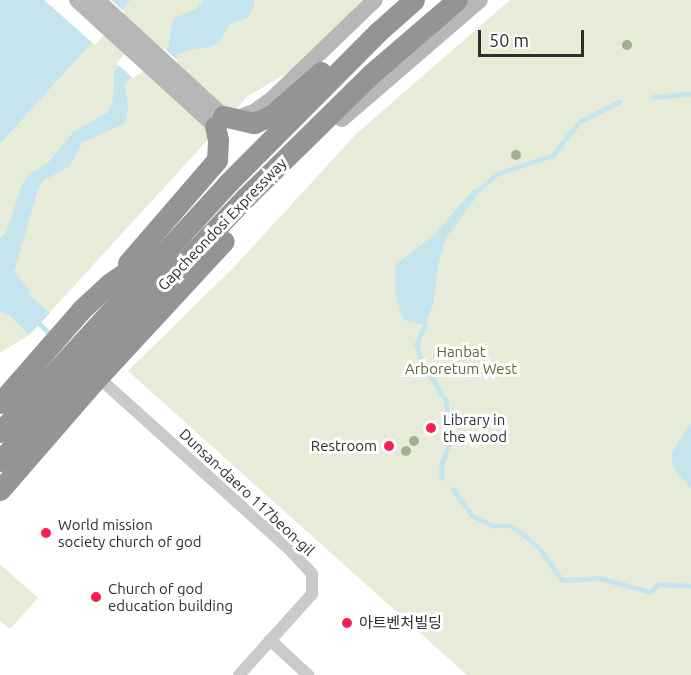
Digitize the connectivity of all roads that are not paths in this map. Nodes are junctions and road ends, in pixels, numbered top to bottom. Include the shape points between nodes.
1 (76, 0) edge
2 (97, 0) edge
3 (375, 0) edge
4 (414, 0) edge
5 (457, 0) edge
6 (480, 0) edge
7 (378, 33) junction
8 (413, 39) junction
9 (342, 119) junction
10 (219, 121) junction
11 (296, 162) junction
12 (246, 197) junction
13 (180, 235) junction
14 (109, 284) junction
15 (98, 377) junction
16 (0, 404) edge
17 (0, 432) edge
18 (0, 461) edge
19 (0, 490) edge
20 (270, 640) junction
21 (239, 675) edge
22 (308, 675) edge

1 - 10 street
2 - 10 street
3 - 10 street via 273,98 254,112
4 - 7 highway, Gapcheondosi Expressway
5 - 8 highway, Gapcheondosi Expressway
6 - 9 street
7 - 10 highway via 317,75 272,115 254,123
7 - 13 highway, Gapcheondosi Expressway
8 - 9 highway
8 - 12 highway, Gapcheondosi Expressway via 371,74
9 - 11 highway
10 - 14 highway via 217,160
11 - 12 highway
11 - 15 highway
12 - 18 highway, Gapcheondosi Expressway
13 - 14 highway
13 - 17 highway, Gapcheondosi Expressway
14 - 16 highway via 81,310
15 - 19 highway
15 - 20 street, Dunsan-daero 117beon-gil via 312,574 312,594
20 - 21 street, Dunsan-daero 117beon-gil
20 - 22 street

